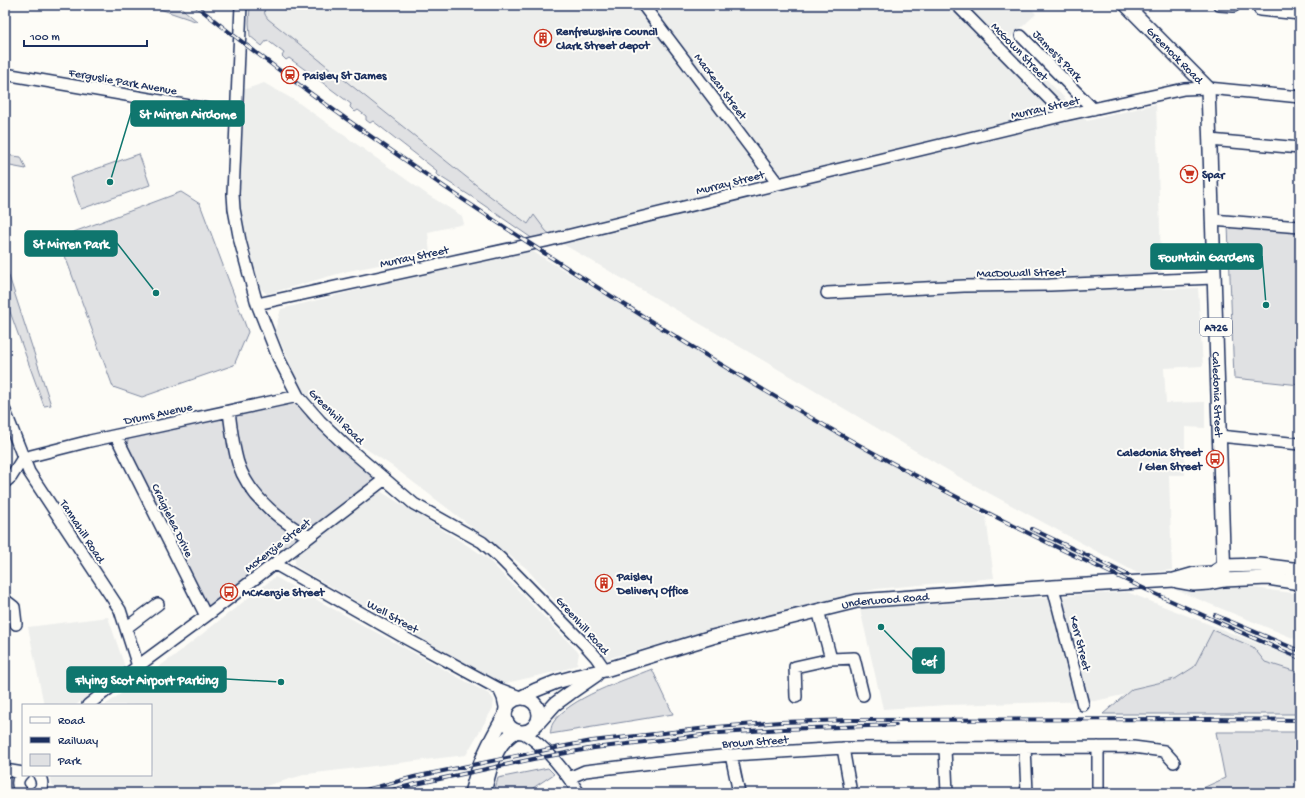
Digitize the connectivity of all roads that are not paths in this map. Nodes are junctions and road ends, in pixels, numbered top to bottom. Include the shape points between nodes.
1 (241, 5) edge
2 (643, 5) edge
3 (957, 5) edge
4 (1126, 5) edge
5 (1219, 5) edge
6 (1234, 6) dead end
7 (1260, 10) dead end
8 (1300, 14) edge
9 (1022, 36) dead end
10 (5, 74) edge
11 (1208, 88) junction
12 (1300, 97) edge
13 (1093, 109) junction
14 (236, 114) junction
15 (1065, 115) junction
16 (1210, 140) junction
17 (1300, 148) edge
18 (778, 184) junction
19 (1212, 220) junction
20 (1300, 227) edge
21 (1214, 278) junction
22 (828, 293) dead end
23 (257, 304) junction
24 (298, 396) junction
25 (5, 411) edge
26 (229, 411) junction
27 (116, 436) junction
28 (1220, 436) junction
29 (1300, 444) edge
30 (23, 458) junction
31 (386, 479) junction
32 (5, 482) edge
33 (309, 537) junction
34 (275, 564) junction
35 (1224, 566) junction
36 (1300, 570) edge
37 (1174, 580) junction
38 (1224, 580) junction
39 (1300, 582) edge
40 (1053, 587) junction
41 (5, 600) edge
42 (158, 604) dead end
43 (818, 610) junction
44 (206, 616) junction
45 (16, 624) dead end
46 (126, 628) junction
47 (831, 659) junction
48 (138, 666) junction
49 (605, 670) junction
50 (499, 689) junction
51 (863, 695) dead end
52 (521, 697) junction
53 (796, 697) dead end
54 (89, 704) edge
55 (1083, 705) dead end
56 (505, 713) junction
57 (537, 724) junction
58 (520, 731) junction
59 (542, 746) junction
60 (1025, 747) junction
61 (1098, 747) junction
62 (842, 748) junction
63 (945, 748) junction
64 (732, 755) junction
65 (1174, 762) dead end
66 (5, 770) edge
67 (22, 773) edge
68 (22, 774) edge
69 (5, 776) edge
70 (41, 777) edge
71 (569, 778) junction
72 (19, 790) edge
73 (36, 793) edge
74 (49, 793) edge
75 (471, 793) edge
76 (484, 793) edge
77 (579, 793) edge
78 (739, 793) edge
79 (851, 793) edge
80 (946, 793) edge
81 (1027, 793) edge
82 (1098, 793) edge

1 - 14 street, Greenhill Road
2 - 18 street, MacKean Street
3 - 15 street, McGown Street
4 - 11 main road, Greenock Road
5 - 6 street
7 - 8 street
9 - 13 street, James's Park
10 - 14 street, Ferguslie Park Avenue
11 - 12 street, Murray Street
11 - 13 street, Murray Street via 1184,89
11 - 16 main road, Caledonia Street / A726
13 - 15 street, Murray Street
14 - 23 street, Greenhill Road via 234,209
15 - 18 street, Murray Street
16 - 17 street
16 - 19 main road, Caledonia Street / A726
18 - 23 street, Murray Street via 546,241
19 - 20 street
19 - 21 main road, Caledonia Street / A726
21 - 22 street, MacDowall Street
21 - 28 main road, Caledonia Street / A726
23 - 24 street, Greenhill Road via 278,357
24 - 26 street, Drums Avenue
24 - 31 street, Greenhill Road via 346,446
25 - 30 street, Tannahill Road
26 - 27 street, Drums Avenue
26 - 33 street via 238,463 249,486 267,508 292,528
27 - 30 street, Drums Avenue
27 - 44 street, Craigielea Drive
28 - 29 street
28 - 35 main road, Caledonia Street / A726
30 - 32 street via 11,478
30 - 46 street, Tannahill Road via 29,472 120,610
31 - 33 street, McKenzie Street
31 - 49 street, Greenhill Road via 414,504 482,542 588,648
33 - 34 street, McKenzie Street
34 - 44 street, McKenzie Street
34 - 50 street, Well Street
35 - 36 main road via 1260,565
35 - 37 main road, Underwood Road via 1213,573 1195,574
35 - 38 main road, Caledonia Street / A726
37 - 38 main road, Underwood Road via 1194,584
37 - 40 main road, Underwood Road
38 - 39 main road, Underwood Road via 1268,578
40 - 43 main road, Underwood Road via 857,601
40 - 55 street, Kerr Street
41 - 45 street via 14,607
42 - 46 street
43 - 47 street
43 - 49 main road, Underwood Road via 712,637
44 - 48 street, McKenzie Street
46 - 48 street, Tannahill Road
47 - 51 street via 854,658
47 - 53 street via 795,668
48 - 54 street, McKenzie Street
49 - 52 main road, Underwood Road via 556,682
49 - 57 main road, Underwood Road via 570,692
50 - 52 street, Well Street
50 - 56 street
52 - 56 main road via 510,703
52 - 57 main road via 529,698 539,708
56 - 58 main road via 509,725
56 - 75 main road via 487,746
57 - 58 main road via 531,730
57 - 59 street
58 - 59 street
58 - 76 main road via 506,738 498,750
59 - 71 street
60 - 61 street, Brown Street
60 - 63 street, Brown Street
60 - 81 street
61 - 65 street, Brown Street via 1133,747 1164,751
61 - 82 street
62 - 63 street, Brown Street
62 - 64 street, Brown Street
62 - 79 street
63 - 80 street
64 - 71 street, Brown Street via 586,771
64 - 78 street
66 - 67 street
68 - 72 street via 19,777
69 - 72 street
70 - 73 street via 41,788
70 - 74 street
71 - 77 street

